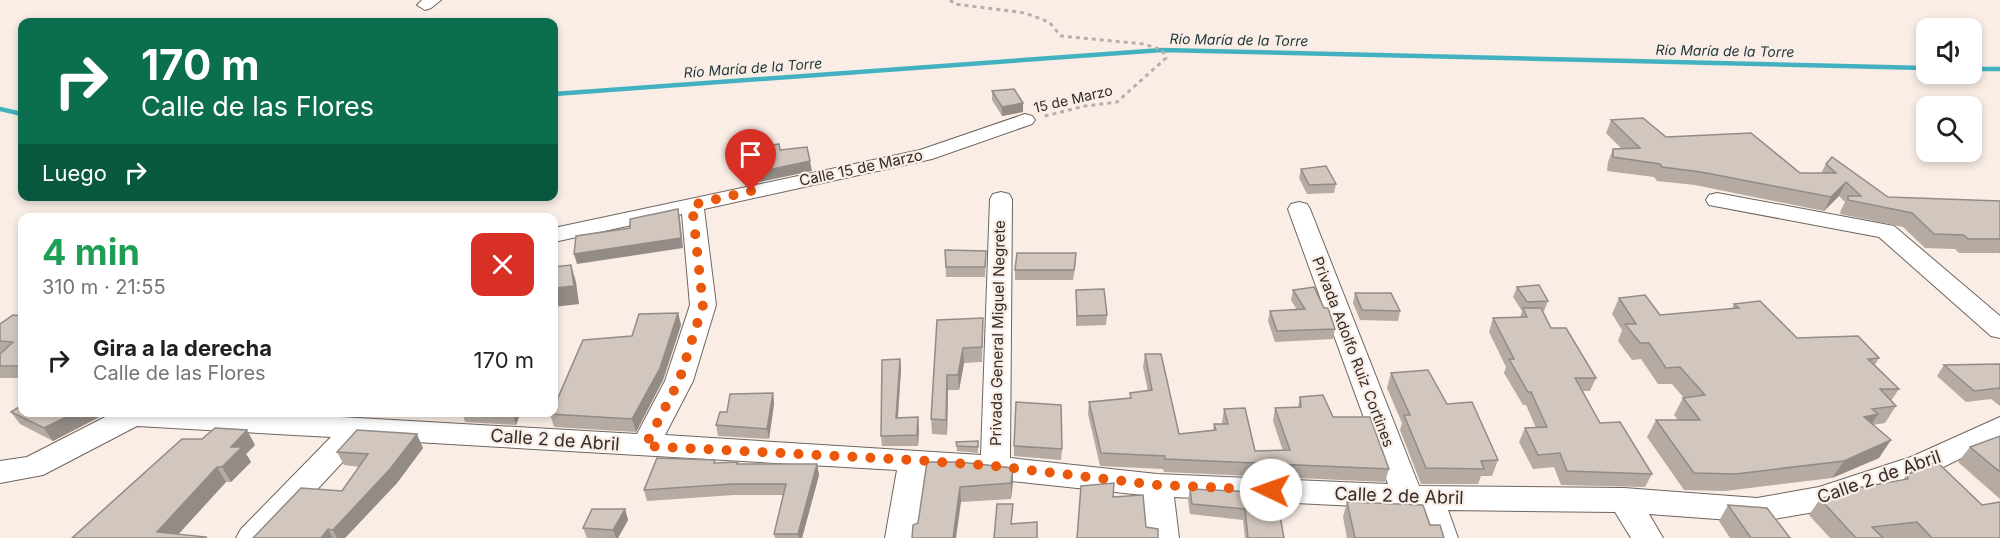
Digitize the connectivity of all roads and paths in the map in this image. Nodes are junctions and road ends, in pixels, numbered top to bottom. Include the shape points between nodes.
1 (950, 0) edge
2 (1026, 120) joint
3 (1001, 199) dead end
4 (1717, 200) dead end
5 (692, 205) junction
6 (1299, 209) dead end
7 (558, 235) edge
8 (2000, 330) edge
9 (132, 417) edge
10 (167, 417) edge
11 (205, 421) junction
12 (358, 427) junction
13 (2000, 427) edge
14 (179, 444) edge
15 (645, 446) junction
16 (913, 460) junction
17 (994, 466) junction
18 (33, 467) junction
19 (0, 472) edge
20 (0, 483) edge
21 (1157, 485) junction
22 (1419, 497) junction
23 (1624, 500) junction
24 (252, 538) edge
25 (901, 538) edge
26 (1163, 538) edge
27 (1442, 538) edge
28 (1647, 538) edge

1 - 2 path, 15 de Marzo via 955,4 1025,13 1049,22 1061,36 1144,44 1162,50 1166,58 1117,102
2 - 5 street, Calle 15 de Marzo via 925,155
3 - 17 street, Privada General Miguel Negrete
4 - 8 street via 1886,231
5 - 7 street, Calle 15 de Marzo
5 - 15 street via 703,305 679,381
6 - 22 street, Privada Adolfo Ruiz Cortines
9 - 18 street
10 - 11 street, Calle 2 de Abril
11 - 12 street, Calle 2 de Abril
11 - 14 street
12 - 15 street, Calle 2 de Abril
12 - 24 street
13 - 23 street, Calle 2 de Abril via 1922,465 1820,499 1757,510
15 - 16 street, Calle 2 de Abril
16 - 17 street, Calle 2 de Abril
16 - 25 street
17 - 21 street, Calle 2 de Abril
18 - 19 street
18 - 20 street
21 - 22 street, Calle 2 de Abril
21 - 26 street
22 - 23 street, Calle 2 de Abril
22 - 27 street, Privada Adolfo Ruiz Cortines
23 - 28 street

